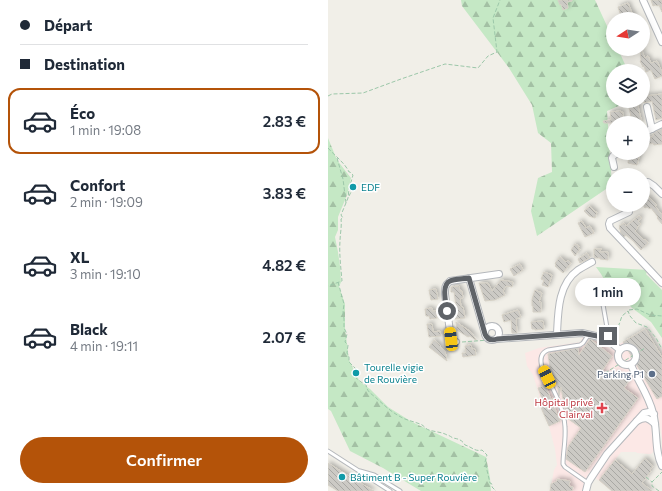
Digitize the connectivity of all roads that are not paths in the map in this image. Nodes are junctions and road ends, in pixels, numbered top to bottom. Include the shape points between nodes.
1 (643, 0) edge
2 (662, 42) edge
3 (647, 108) edge
4 (662, 124) edge
5 (652, 129) joint
6 (612, 160) edge
7 (614, 167) dead end
8 (650, 183) edge
9 (662, 194) edge
10 (629, 212) edge
11 (592, 262) dead end
12 (499, 274) dead end
13 (469, 278) junction
14 (662, 283) edge
15 (594, 292) dead end
16 (557, 334) junction
17 (589, 334) junction
18 (484, 337) junction
19 (497, 339) junction
20 (456, 342) road end
21 (611, 342) junction
22 (620, 350) junction
23 (633, 364) junction
24 (642, 388) junction
25 (654, 414) junction
26 (641, 416) junction
27 (636, 422) junction
28 (655, 424) junction
29 (328, 451) edge
30 (662, 466) edge
31 (357, 471) junction
32 (588, 483) junction
33 (390, 491) edge
34 (400, 491) edge
35 (586, 491) edge

1 - 2 street
3 - 5 street
4 - 5 street
6 - 7 street
8 - 9 street
10 - 14 street via 610,221 610,228
11 - 16 street via 577,270 566,285 559,305
12 - 13 street
13 - 18 street
13 - 20 street via 450,280 445,287 451,339
15 - 21 lane via 602,299
16 - 17 street
16 - 19 street
17 - 21 street
17 - 32 lane via 580,345 545,351 541,358 542,367 564,418 563,464
18 - 19 street via 489,340
18 - 19 street via 486,329 494,326 500,333
21 - 22 street
22 - 23 street via 617,356 620,363 627,366
22 - 23 street via 629,347 637,353
23 - 24 street
24 - 25 street
24 - 26 street via 646,405
25 - 26 street via 647,412
25 - 28 street
26 - 27 street
27 - 28 street via 646,418
27 - 32 street via 607,454
28 - 30 street via 658,456
29 - 31 lane
31 - 33 lane
31 - 34 lane via 374,475
32 - 35 street

